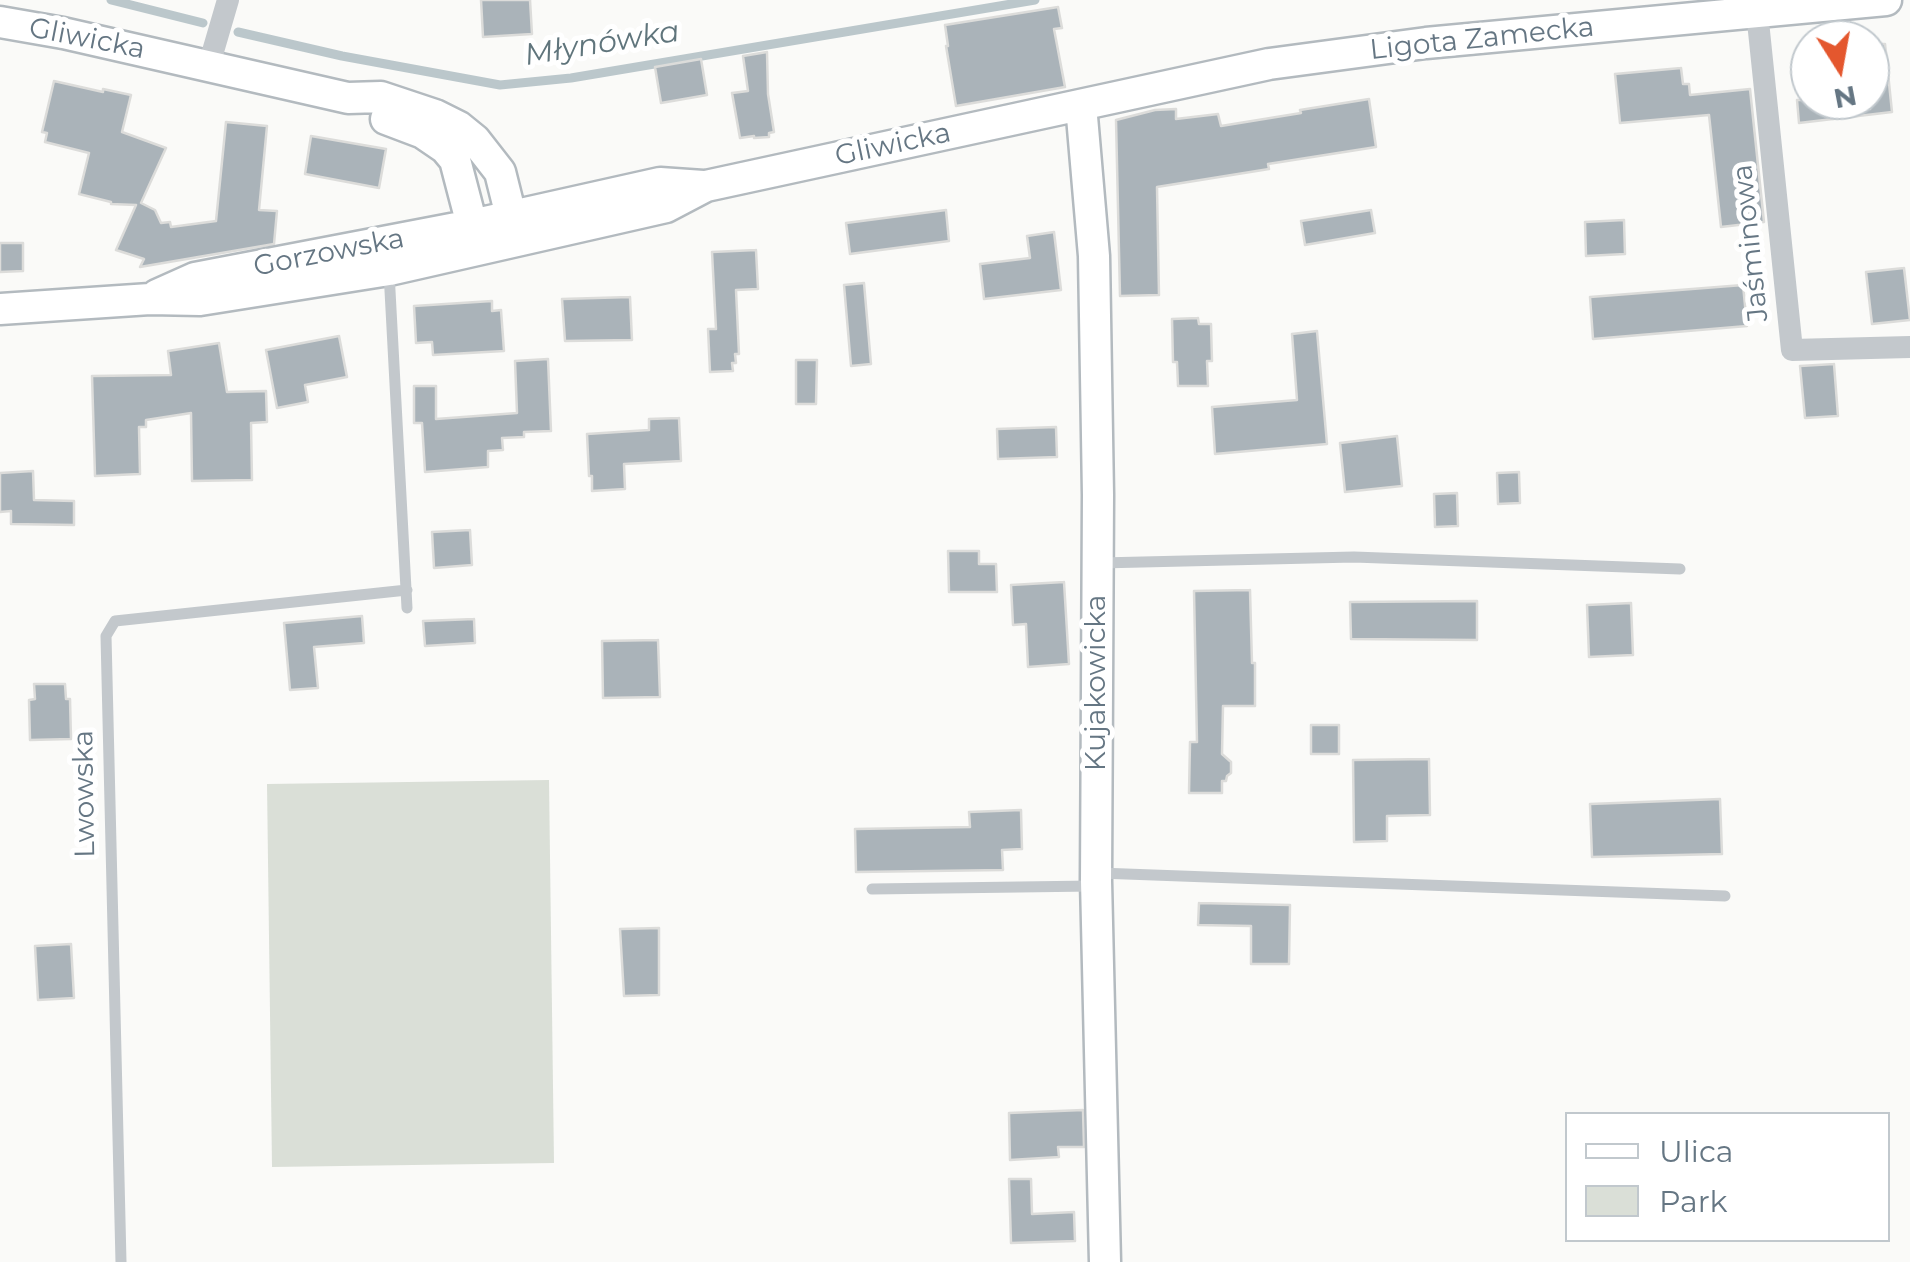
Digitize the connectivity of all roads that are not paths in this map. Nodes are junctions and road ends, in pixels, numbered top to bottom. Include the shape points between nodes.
1 (228, 0) edge
2 (1886, 0) edge
3 (1756, 12) junction
4 (0, 22) edge
5 (209, 65) junction
6 (348, 98) junction
7 (1081, 105) junction
8 (472, 225) junction
9 (505, 230) junction
10 (386, 256) junction
11 (0, 309) edge
12 (1910, 347) edge
13 (1098, 563) junction
14 (1680, 568) dead end
15 (406, 590) junction
16 (408, 608) dead end
17 (1097, 880) junction
18 (872, 889) dead end
19 (1725, 896) dead end
20 (120, 1262) edge
21 (1105, 1262) edge

1 - 5 street
2 - 3 main road, Ligota Zamecka
3 - 7 main road, Ligota Zamecka via 1352,52
3 - 12 street, Jaśminowa via 1792,350
4 - 5 main road, Gliwicka
5 - 6 main road, Gliwicka
6 - 8 main road, Gliwicka via 445,148 455,160
6 - 9 main road, Gliwicka via 381,96 434,115 475,140 500,172
7 - 9 main road, Gliwicka via 706,186 666,206
7 - 13 main road, Kujakowicka via 1094,256
8 - 9 main road
8 - 10 main road, Gorzowska
9 - 10 main road, Gorzowska
10 - 11 main road, Gorzowska via 200,300
10 - 15 lane
13 - 14 lane via 1354,556
13 - 17 main road, Kujakowicka
15 - 16 lane
15 - 20 lane, Lwowska via 115,621 106,636
17 - 18 lane
17 - 19 lane
17 - 21 main road, Kujakowicka

